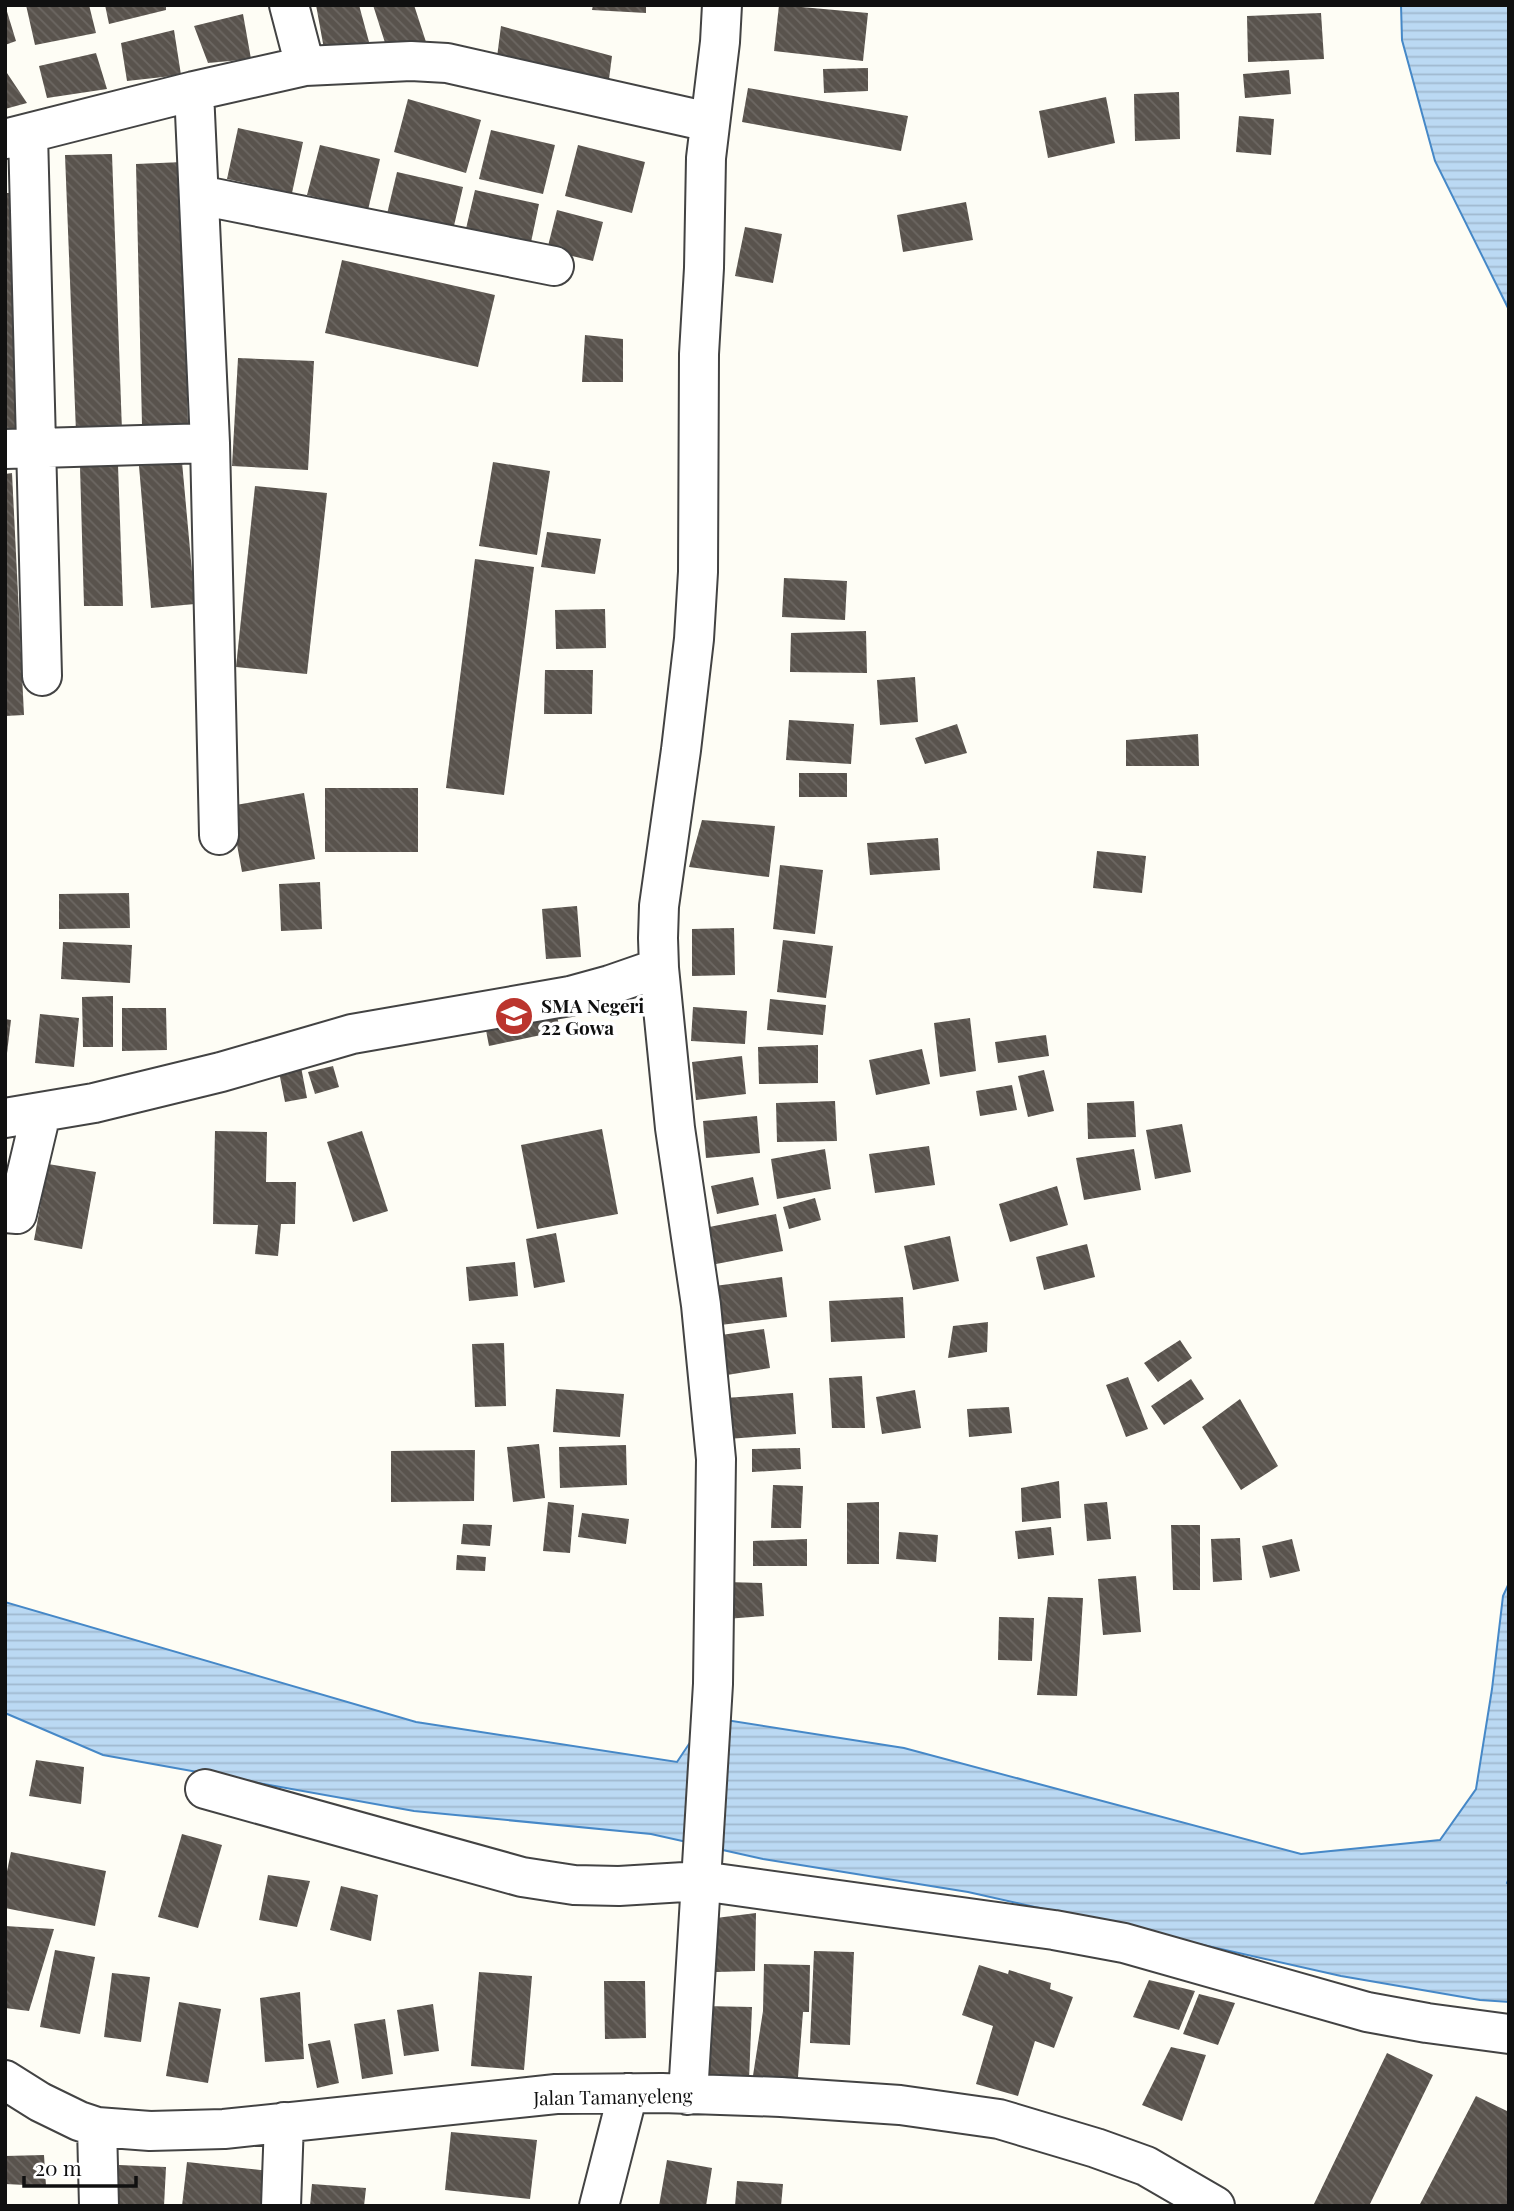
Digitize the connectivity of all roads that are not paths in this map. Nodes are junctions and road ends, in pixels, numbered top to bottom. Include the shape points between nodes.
1 (289, 5) edge
2 (722, 5) edge
3 (305, 66) junction
4 (194, 91) junction
5 (709, 122) junction
6 (17, 136) edge
7 (199, 195) junction
8 (554, 266) dead end
9 (210, 443) junction
10 (21, 449) edge
11 (41, 676) dead end
12 (219, 835) dead end
13 (659, 968) junction
14 (23, 1116) edge
15 (5, 1213) edge
16 (205, 1789) dead end
17 (702, 1869) junction
18 (1509, 2034) edge
19 (5, 2080) edge
20 (628, 2093) junction
21 (688, 2095) junction
22 (284, 2122) junction
23 (97, 2127) junction
24 (99, 2206) edge
25 (281, 2206) edge
26 (599, 2206) edge
27 (1215, 2206) edge

1 - 3 street
2 - 5 street
3 - 4 street
3 - 5 street via 447,63
4 - 6 street
4 - 7 street
5 - 13 street via 699,354 698,572 694,639 659,906
6 - 10 street
7 - 8 street
7 - 9 street
9 - 10 street
9 - 12 street
10 - 11 street
13 - 14 street via 570,996 352,1034 221,1072
13 - 17 street via 716,1460 713,1684
14 - 15 street via 18,1214
16 - 17 street via 523,1877 619,1886
17 - 18 street via 1112,1941 1367,2012
17 - 21 street
19 - 23 street, Jalan Tamanyeleng via 50,2107
20 - 21 street, Jalan Tamanyeleng
20 - 22 street, Jalan Tamanyeleng via 556,2094
20 - 26 street
21 - 27 street, Jalan Tamanyeleng via 900,2105 999,2119 1146,2166
22 - 23 street, Jalan Tamanyeleng via 150,2131
22 - 25 street
23 - 24 street

